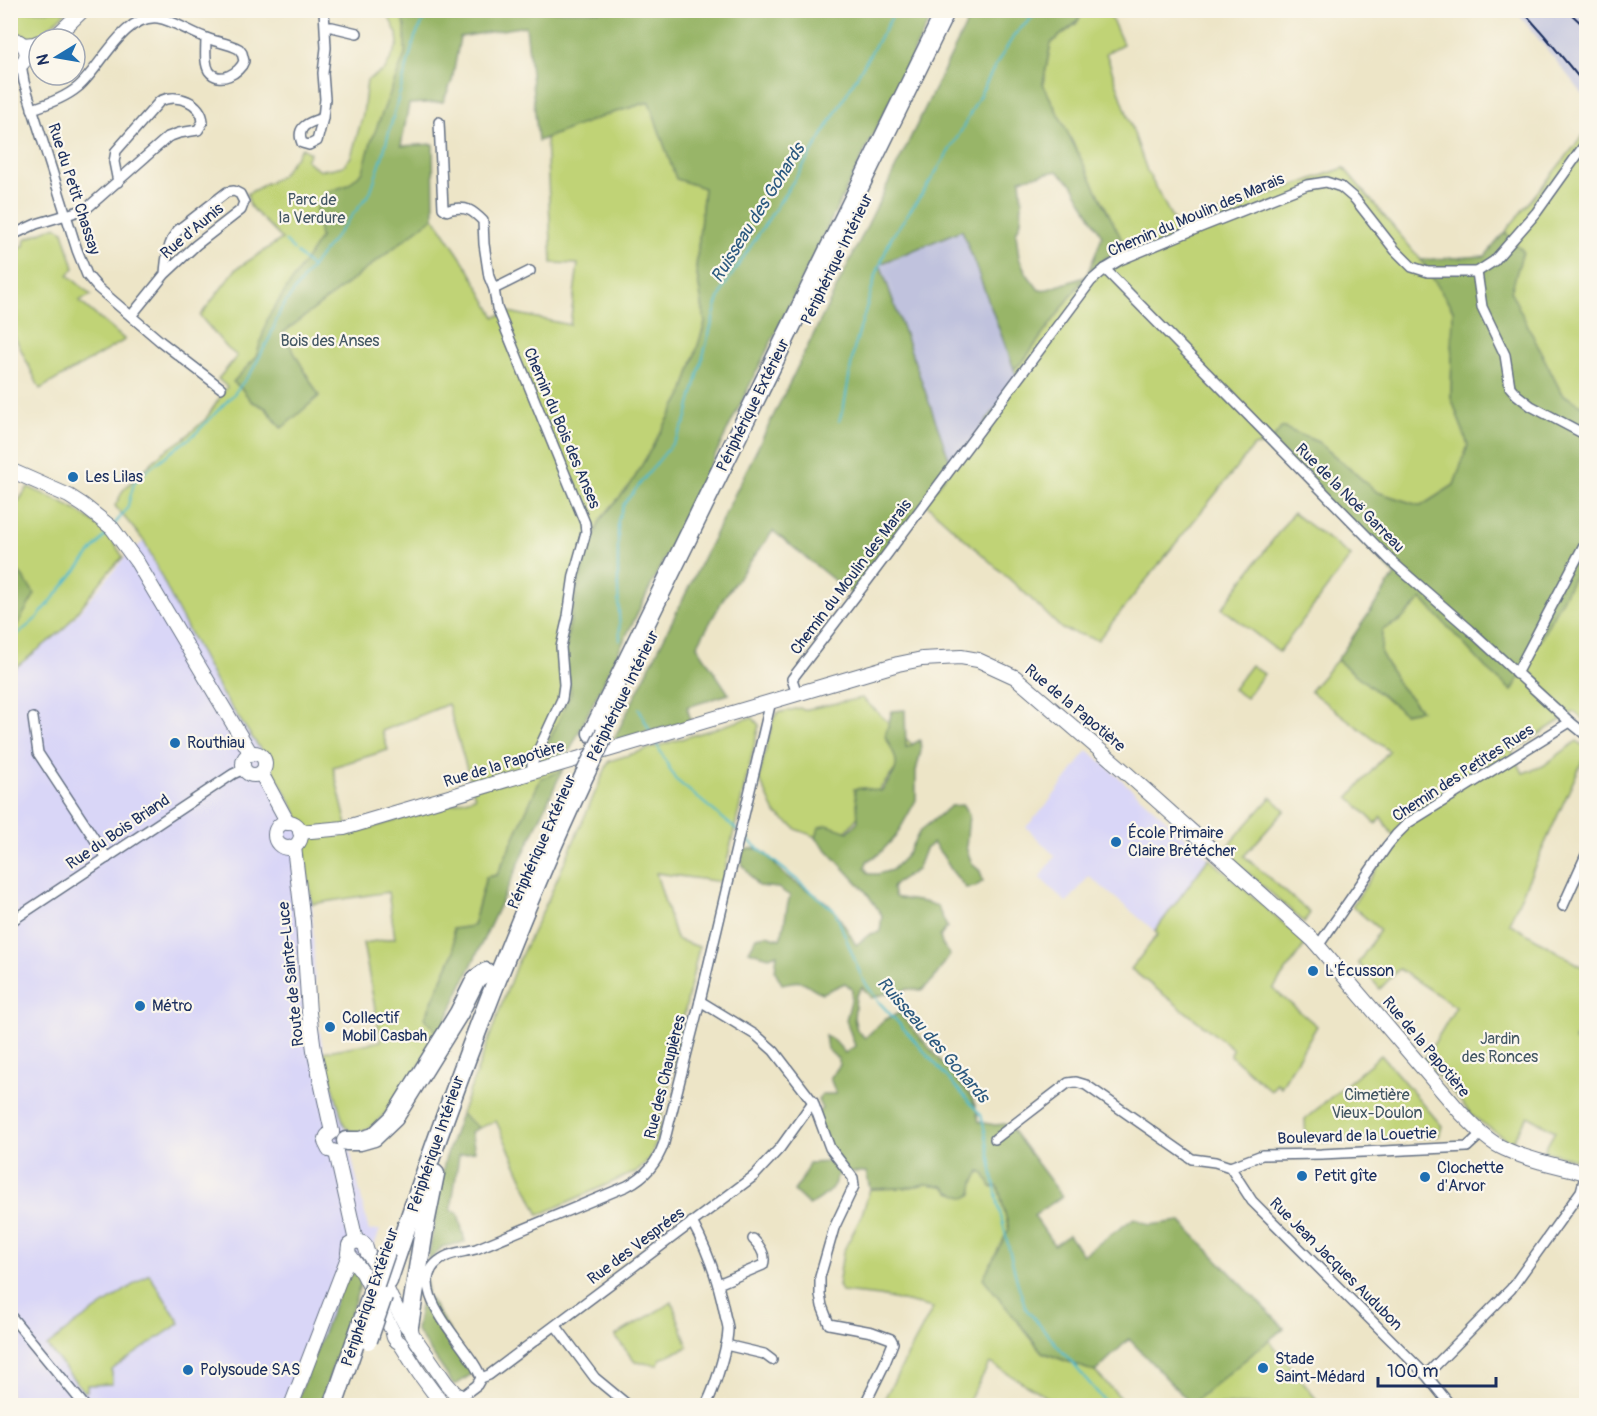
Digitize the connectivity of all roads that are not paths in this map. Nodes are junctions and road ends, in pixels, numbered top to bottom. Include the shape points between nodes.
1 (83, 10) edge
2 (324, 10) edge
3 (946, 10) edge
4 (959, 10) edge
5 (65, 27) edge
6 (326, 27) junction
7 (357, 33) dead end
8 (206, 38) junction
9 (17, 42) edge
10 (17, 65) edge
11 (32, 108) junction
12 (322, 118) dead end
13 (439, 122) dead end
14 (1587, 142) edge
15 (118, 183) junction
16 (67, 216) junction
17 (10, 236) edge
18 (1105, 269) junction
19 (530, 271) dead end
20 (1477, 272) junction
21 (165, 273) junction
22 (494, 289) junction
23 (131, 316) junction
24 (220, 388) dead end
25 (1587, 435) edge
26 (10, 470) edge
27 (1587, 541) edge
28 (1516, 674) junction
29 (797, 694) junction
30 (771, 701) junction
31 (33, 718) dead end
32 (1570, 722) junction
33 (599, 733) junction
34 (1587, 735) edge
35 (251, 754) junction
36 (244, 769) junction
37 (261, 772) junction
38 (532, 773) junction
39 (579, 774) junction
40 (288, 823) junction
41 (300, 832) junction
42 (294, 847) junction
43 (1587, 855) edge
44 (107, 858) junction
45 (1563, 906) dead end
46 (10, 922) edge
47 (1318, 945) junction
48 (486, 972) junction
49 (700, 1000) junction
50 (813, 1102) junction
51 (442, 1125) junction
52 (1482, 1133) junction
53 (995, 1139) dead end
54 (338, 1142) junction
55 (1230, 1167) junction
56 (1586, 1173) edge
57 (692, 1222) junction
58 (753, 1239) dead end
59 (356, 1241) junction
60 (367, 1252) junction
61 (352, 1258) junction
62 (718, 1284) junction
63 (10, 1315) edge
64 (556, 1326) junction
65 (404, 1332) junction
66 (726, 1345) junction
67 (772, 1360) dead end
68 (1426, 1375) junction
69 (482, 1378) junction
70 (462, 1401) edge
71 (442, 1405) edge
72 (85, 1406) edge
73 (291, 1406) edge
74 (333, 1406) edge
75 (345, 1406) edge
76 (629, 1406) edge
77 (705, 1406) edge
78 (864, 1406) edge
79 (1451, 1406) edge

1 - 5 street
2 - 6 street
3 - 33 highway, Périphérique Extérieur
4 - 33 highway, Périphérique Intérieur
6 - 7 street
6 - 12 street
8 - 8 street via 206,61 212,74 224,77 240,69 244,61 239,49
8 - 11 street via 162,19 135,22 77,88
9 - 10 street via 26,50
10 - 11 street, Rue du Petit Chassay
11 - 16 street, Rue du Petit Chassay
13 - 22 street, Chemin du Bois des Anses via 442,208 466,208 483,221
14 - 20 street via 1536,213 1494,261
15 - 15 street via 116,151 160,101 182,98 199,108 203,122 198,130 168,137
15 - 16 street via 86,209
16 - 17 street
16 - 23 street, Rue du Petit Chassay via 87,275
18 - 20 street, Chemin du Moulin des Marais via 1252,206 1307,185 1326,182 1341,187 1355,199 1412,267 1428,272
18 - 28 street, Rue de la Noë Garreau via 1390,561
18 - 29 street, Chemin du Moulin des Marais via 1090,281 792,679
19 - 22 street
20 - 25 street via 1482,307 1505,355 1510,387 1531,406
21 - 21 street, Rue d'Aunis via 173,236 227,192 234,190 240,194 244,202 241,210
21 - 23 street, Rue d'Aunis
22 - 38 street, Chemin du Bois des Anses via 497,308 581,510 586,532 561,647 562,699 532,764
23 - 24 street, Rue du Petit Chassay
26 - 35 street via 69,496 116,533
27 - 28 street
28 - 32 street, Rue de la Noë Garreau
29 - 30 street, Rue de la Papotière
29 - 47 street, Rue de la Papotière via 922,659 961,657 998,668 1019,681 1123,770
30 - 38 street, Rue de la Papotière
30 - 49 street, Rue des Chaupières
31 - 44 street via 38,753
32 - 34 street, Rue de la Noë Garreau
32 - 47 street, Chemin des Petites Rues via 1408,823 1387,846
33 - 39 highway, Périphérique Intérieur, bridge
35 - 36 street via 243,762
35 - 37 street via 264,760
36 - 37 street via 251,775
36 - 44 street, Rue du Bois Briand
37 - 40 street
38 - 41 street, Rue de la Papotière via 344,828
39 - 48 highway, Périphérique Extérieur via 542,840
39 - 51 highway, Périphérique Intérieur
40 - 41 street
40 - 42 street via 279,826 276,839 282,847
41 - 42 street
42 - 54 street, Route de Sainte-Luce via 314,1050
43 - 45 street
44 - 46 street, Rue du Bois Briand
47 - 52 street, Rue de la Papotière
48 - 54 highway via 476,979 394,1118 374,1137
48 - 74 highway, Périphérique Extérieur, bridge
49 - 50 street via 767,1043
49 - 69 street, Rue des Chaupières via 664,1143 649,1171 627,1186 476,1249 451,1254 433,1267 428,1284 434,1305
50 - 57 street, Rue des Vesprées via 754,1176
50 - 78 street via 830,1148 854,1181 830,1239 820,1277 819,1295 824,1312 829,1324 872,1332 891,1339 893,1346
51 - 65 highway via 444,1139
51 - 75 highway, Périphérique Intérieur, bridge
52 - 55 street, Boulevard de la Louetrie via 1467,1148 1262,1155
52 - 56 street, Rue de la Papotière via 1503,1149
53 - 55 street via 1055,1092 1076,1082 1086,1085 1192,1159
54 - 59 street, Route de Sainte-Luce
55 - 68 street, Rue Jean Jacques Audubon via 1252,1201
56 - 68 street via 1581,1191 1511,1289
57 - 62 street
57 - 64 street, Rue des Vesprées
58 - 62 street via 760,1246 763,1265
59 - 60 street via 363,1243
59 - 61 street via 348,1249
60 - 61 street via 362,1259
60 - 65 street
61 - 65 street
61 - 73 street via 347,1260
62 - 66 street via 728,1329
63 - 72 street
64 - 69 street, Rue des Vesprées
64 - 76 street via 595,1378
65 - 70 street
65 - 71 street via 419,1373
66 - 67 street via 764,1354
66 - 77 street
68 - 79 street, Rue Jean Jacques Audubon
69 - 70 street, Rue des Vesprées
70 - 71 street via 446,1396

